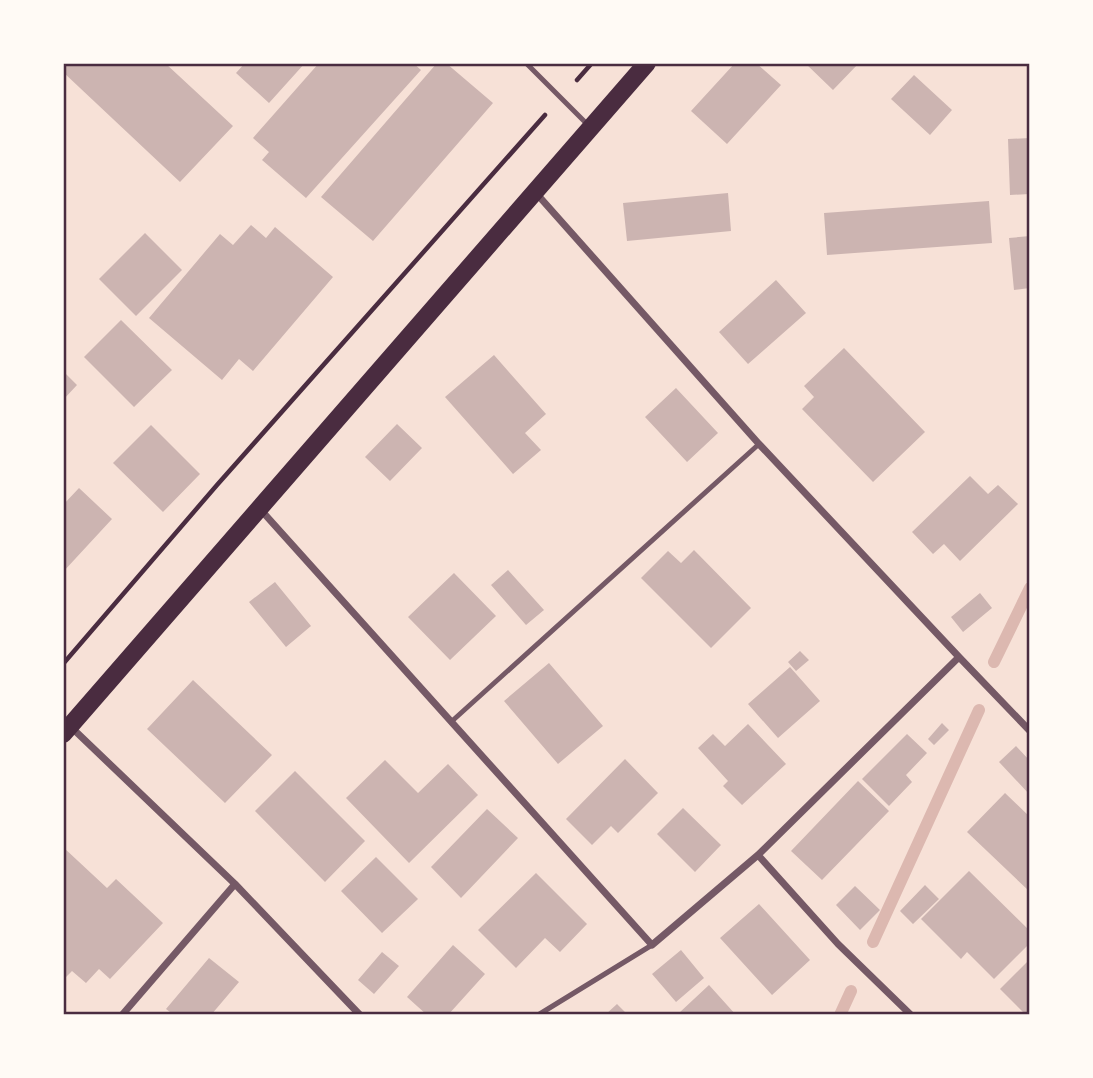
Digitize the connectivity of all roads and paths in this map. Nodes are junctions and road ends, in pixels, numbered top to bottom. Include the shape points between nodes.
1 (526, 63) edge
2 (592, 63) edge
3 (647, 63) edge
4 (561, 98) junction
5 (591, 127) junction
6 (534, 190) junction
7 (759, 443) junction
8 (259, 508) junction
9 (959, 657) junction
10 (63, 664) edge
11 (451, 722) junction
12 (66, 730) edge
13 (1030, 731) edge
14 (758, 855) junction
15 (235, 884) junction
16 (652, 945) junction
17 (122, 1015) edge
18 (360, 1015) edge
19 (538, 1015) edge
20 (911, 1015) edge

1 - 4 lane
2 - 4 path
3 - 5 main road
4 - 5 lane
4 - 10 path
5 - 6 main road
6 - 7 street
6 - 8 main road
7 - 9 street
7 - 11 lane
8 - 11 street
8 - 12 main road
9 - 13 street
9 - 14 street
11 - 16 street
12 - 15 street
14 - 16 street
14 - 20 street via 838,944
15 - 17 street
15 - 18 street
16 - 19 lane

